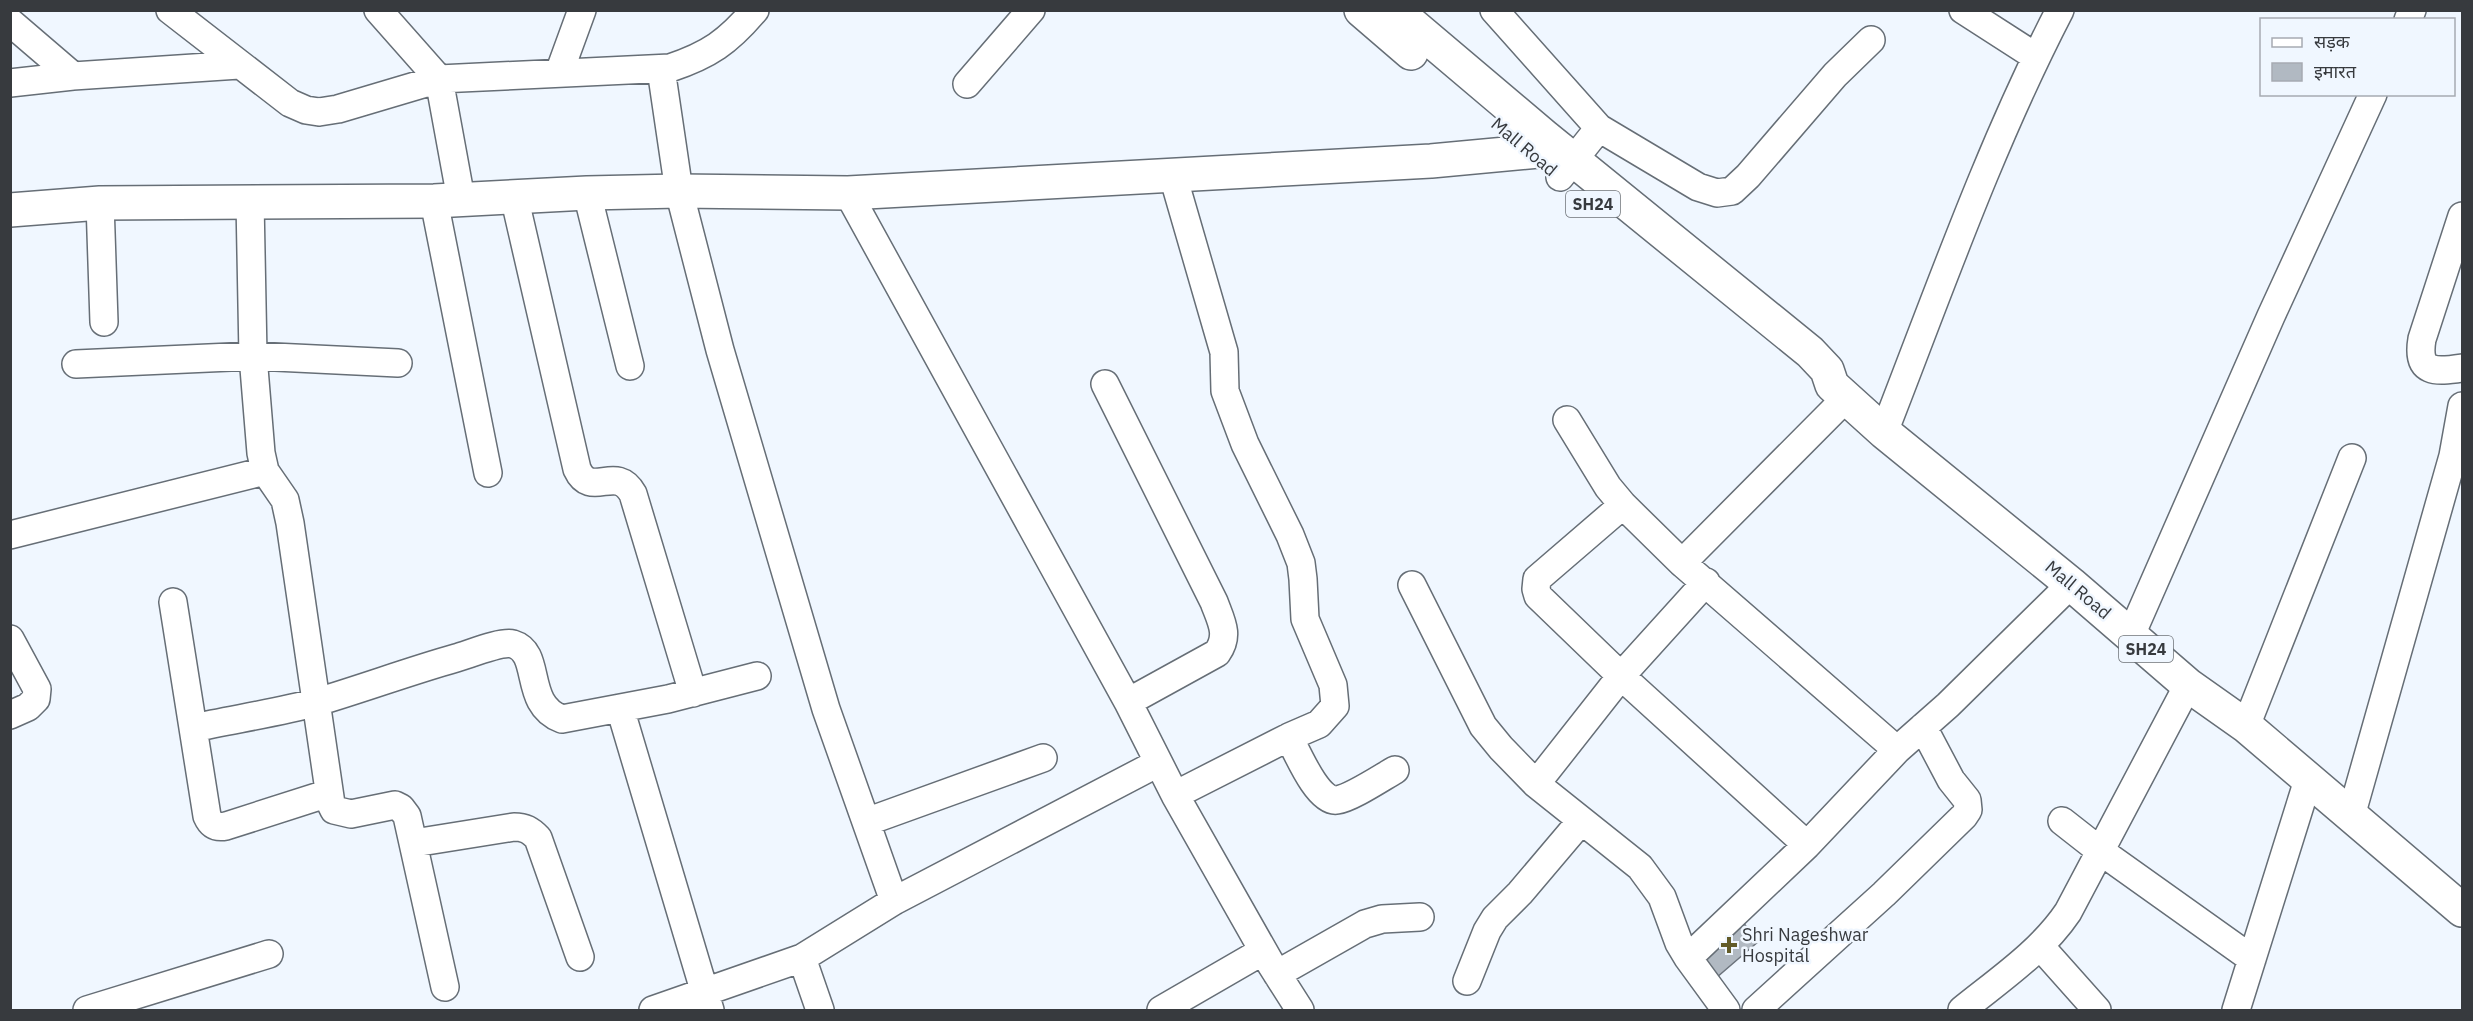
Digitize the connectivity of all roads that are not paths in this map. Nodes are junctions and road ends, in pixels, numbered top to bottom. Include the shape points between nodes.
1 (170, 10) edge
2 (378, 10) edge
3 (582, 10) edge
4 (755, 10) edge
5 (1031, 10) edge
6 (1361, 10) edge
7 (1395, 10) edge
8 (1494, 10) edge
9 (1963, 10) edge
10 (2060, 10) edge
11 (10, 22) edge
12 (1871, 40) dead end
13 (2036, 57) junction
14 (239, 65) junction
15 (661, 69) junction
16 (559, 73) junction
17 (73, 76) junction
18 (439, 79) junction
19 (10, 83) edge
20 (967, 84) dead end
21 (2372, 96) edge
22 (1599, 128) junction
23 (1556, 159) junction
24 (1173, 176) junction
25 (679, 191) junction
26 (587, 193) junction
27 (848, 193) junction
28 (514, 196) junction
29 (448, 200) junction
30 (250, 201) junction
31 (100, 202) junction
32 (10, 210) edge
33 (2463, 216) edge
34 (104, 322) dead end
35 (253, 357) junction
36 (398, 363) dead end
37 (76, 364) dead end
38 (630, 366) dead end
39 (2463, 368) edge
40 (1105, 384) dead end
41 (1839, 392) junction
42 (2463, 406) edge
43 (1567, 420) dead end
44 (1884, 432) junction
45 (2352, 458) dead end
46 (2458, 458) edge
47 (265, 471) junction
48 (488, 473) dead end
49 (1623, 505) junction
50 (10, 535) edge
51 (1682, 563) junction
52 (1706, 582) junction
53 (2071, 584) junction
54 (1412, 585) dead end
55 (173, 602) dead end
56 (2131, 635) junction
57 (10, 639) edge
58 (757, 676) dead end
59 (1621, 676) junction
60 (2188, 685) junction
61 (693, 693) junction
62 (316, 702) junction
63 (1128, 702) junction
64 (620, 708) junction
65 (10, 715) edge
66 (2246, 726) junction
67 (1923, 727) junction
68 (193, 728) junction
69 (1288, 736) junction
70 (1897, 750) junction
71 (1043, 758) dead end
72 (1158, 764) junction
73 (1395, 770) dead end
74 (2308, 780) junction
75 (1536, 784) junction
76 (330, 793) junction
77 (1175, 795) junction
78 (2351, 816) junction
79 (1581, 821) junction
80 (2062, 821) dead end
81 (866, 822) junction
82 (414, 843) junction
83 (1807, 845) junction
84 (2099, 850) junction
85 (894, 901) junction
86 (2463, 910) edge
87 (1420, 917) dead end
88 (2040, 946) junction
89 (1263, 951) junction
90 (269, 954) dead end
91 (580, 957) dead end
92 (802, 958) junction
93 (1688, 958) junction
94 (2252, 959) junction
95 (1277, 974) junction
96 (1467, 981) dead end
97 (445, 987) dead end
98 (707, 1001) edge
99 (87, 1011) edge
100 (653, 1011) edge
101 (820, 1011) edge
102 (1161, 1011) edge
103 (1300, 1011) edge
104 (1726, 1011) edge
105 (1756, 1011) edge
106 (1962, 1011) edge
107 (2097, 1011) edge
108 (2236, 1011) edge

1 - 14 street
2 - 18 street
3 - 16 street
4 - 15 street via 734,35 714,49 696,60
5 - 20 street
6 - 23 main road, Mall Road / SH24
7 - 23 main road, Mall Road / SH24
8 - 22 street
9 - 13 street
10 - 13 street
11 - 17 street
12 - 22 street via 1732,191 1717,193 1698,187
13 - 44 street
14 - 17 street
14 - 18 street via 290,103 319,112
15 - 16 street
15 - 25 street
16 - 18 street
17 - 19 street
18 - 29 street
21 - 56 street
22 - 23 street
23 - 24 main road via 1431,161
23 - 41 main road, Mall Road / SH24 via 1798,370 1816,384
24 - 27 main road
24 - 69 street via 1224,352 1225,391 1245,444 1301,563 1305,620 1333,685 1335,706 1327,717
25 - 26 main road
25 - 27 main road
25 - 81 street via 720,350 826,709
26 - 28 main road
26 - 38 street
27 - 63 street
28 - 29 main road
28 - 61 street via 577,469 594,483 620,480 628,484
29 - 30 main road
29 - 48 street
30 - 31 main road
30 - 35 street
31 - 32 main road
31 - 34 street
33 - 39 street via 2420,353 2431,369
35 - 36 street
35 - 37 street
35 - 47 street
40 - 63 street via 1223,626 1224,642 1217,653
41 - 44 main road, Mall Road / SH24
41 - 51 street
42 - 46 street
43 - 49 street
44 - 53 main road, Mall Road / SH24
45 - 66 street
46 - 78 street
47 - 50 street
47 - 62 street via 285,500
49 - 51 street
49 - 59 street via 1537,579 1536,584 1543,603
51 - 52 street
52 - 59 street
52 - 70 street
53 - 56 main road, Mall Road / SH24
53 - 67 street
54 - 75 street via 1483,726
55 - 68 street
56 - 60 main road, Mall Road / SH24
57 - 65 street via 37,689 36,699 28,707
58 - 61 street
59 - 75 street
59 - 83 street
60 - 66 main road, Mall Road / SH24
60 - 84 street
61 - 64 street
62 - 64 street via 413,670 511,644 527,653 539,698 552,715 574,718
62 - 68 street
62 - 76 street
63 - 72 street
64 - 98 street
66 - 74 main road, Mall Road / SH24
67 - 70 street
67 - 105 street via 1951,780 1967,800 1968,810
68 - 76 street via 210,823 219,827
69 - 73 street via 1316,786 1329,800 1345,797
69 - 77 street
70 - 83 street
71 - 81 street
72 - 77 street
72 - 85 street
74 - 78 main road, Mall Road / SH24
74 - 94 street
75 - 79 street
76 - 82 street via 334,810 341,813 394,805 401,808
77 - 89 street
78 - 86 main road, Mall Road / SH24
79 - 93 street via 1646,873 1662,897
79 - 96 street via 1486,930
80 - 84 street
81 - 85 street
82 - 91 street via 514,827 531,831 538,838
82 - 97 street
83 - 93 street
84 - 88 street via 2068,912
84 - 94 street
85 - 92 street
87 - 95 street via 1365,924
88 - 106 street
88 - 107 street
89 - 95 street
89 - 102 street
90 - 99 street
92 - 98 street
92 - 101 street
93 - 104 street
94 - 108 street
95 - 103 street
98 - 100 street

